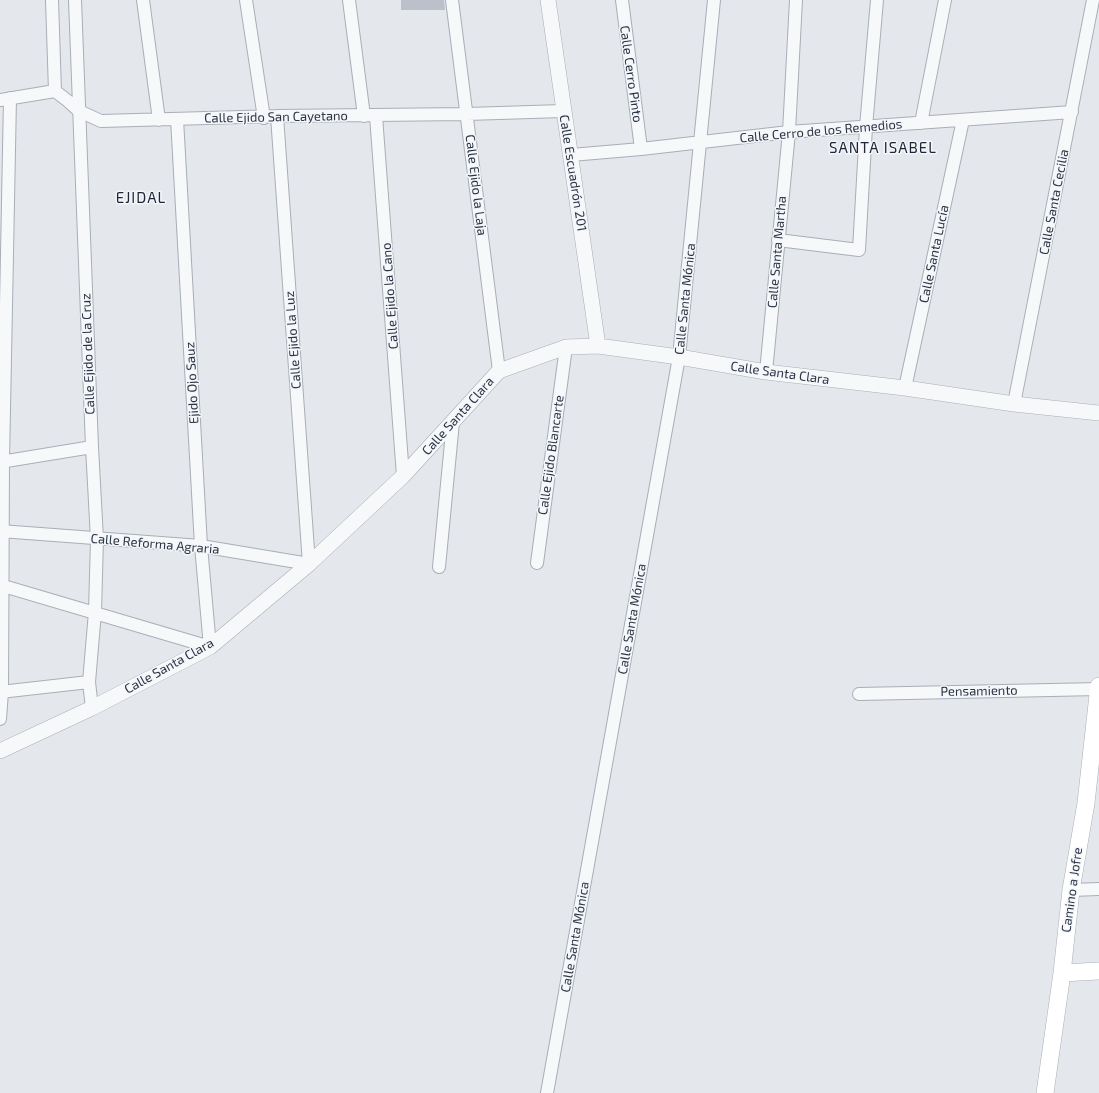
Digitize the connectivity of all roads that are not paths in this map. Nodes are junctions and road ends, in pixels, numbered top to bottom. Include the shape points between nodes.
1 (52, 0) edge
2 (75, 0) edge
3 (143, 0) edge
4 (246, 0) edge
5 (349, 0) edge
6 (452, 0) edge
7 (548, 0) edge
8 (622, 0) edge
9 (714, 0) edge
10 (796, 0) edge
11 (877, 0) edge
12 (945, 0) edge
13 (1094, 0) edge
14 (55, 91) junction
15 (5, 99) edge
16 (79, 111) junction
17 (563, 111) junction
18 (1072, 112) junction
19 (467, 114) junction
20 (277, 116) junction
21 (370, 116) junction
22 (264, 118) junction
23 (177, 119) junction
24 (159, 120) junction
25 (963, 120) junction
26 (921, 123) junction
27 (866, 127) junction
28 (789, 132) junction
29 (700, 142) junction
30 (641, 149) junction
31 (571, 155) junction
32 (778, 240) junction
33 (598, 346) junction
34 (566, 347) junction
35 (680, 357) junction
36 (500, 371) junction
37 (766, 372) junction
38 (905, 388) junction
39 (1014, 404) junction
40 (1099, 413) edge
41 (453, 422) junction
42 (92, 447) junction
43 (2, 462) edge
44 (404, 476) junction
45 (2, 531) edge
46 (97, 539) junction
47 (201, 546) junction
48 (537, 563) dead end
49 (309, 564) junction
50 (439, 567) dead end
51 (1, 585) edge
52 (95, 612) junction
53 (210, 647) junction
54 (89, 682) junction
55 (1099, 688) edge
56 (1, 692) edge
57 (859, 694) dead end
58 (92, 708) junction
59 (0, 719) edge
60 (0, 751) edge
61 (1092, 802) edge
62 (1099, 889) edge
63 (1070, 890) junction
64 (1099, 971) edge
65 (1062, 972) junction
66 (547, 1093) edge
67 (1046, 1093) edge

1 - 14 street
2 - 16 street, Calle Ejido de la Cruz
3 - 24 street
4 - 22 street
5 - 21 street, Calle Ejido la Cano
6 - 19 street, Calle Ejido la Laja
7 - 17 street, Calle Escuadrón 201
8 - 30 street, Calle Cerro Pinto
9 - 29 street, Calle Santa Mónica
10 - 28 street, Calle Santa Martha
11 - 27 street
12 - 26 street
13 - 18 street, Calle Santa Cecilia
14 - 15 street
14 - 16 street, Calle Ejido San Cayetano
15 - 43 street
16 - 24 street, Calle Ejido San Cayetano via 101,121
16 - 42 street, Calle Ejido de la Cruz
17 - 19 street, Calle Ejido San Cayetano
17 - 31 street, Calle Escuadrón 201
18 - 25 street, Calle Cerro de los Remedios
18 - 39 street, Calle Santa Cecilia
19 - 21 street, Calle Ejido San Cayetano
19 - 36 street, Calle Ejido la Laja
20 - 21 street, Calle Ejido San Cayetano
20 - 22 street, Calle Ejido San Cayetano
20 - 49 street, Calle Ejido la Luz
21 - 44 street, Calle Ejido la Cano
22 - 23 street, Calle Ejido San Cayetano
23 - 24 street, Calle Ejido San Cayetano
23 - 47 street, Ejido Ojo Sauz
25 - 26 street, Calle Cerro de los Remedios
25 - 38 street, Calle Santa Lucía
26 - 27 street, Calle Cerro de los Remedios
27 - 28 street, Calle Cerro de los Remedios
27 - 32 street via 860,250
28 - 29 street, Calle Cerro de los Remedios
28 - 32 street, Calle Santa Martha
29 - 30 street, Calle Cerro de los Remedios
29 - 35 street, Calle Santa Mónica
30 - 31 street, Calle Cerro de los Remedios
31 - 33 street, Calle Escuadrón 201
32 - 37 street, Calle Santa Martha
33 - 34 street, Calle Santa Clara
33 - 35 street, Calle Santa Clara
34 - 36 street, Calle Santa Clara
34 - 48 street, Calle Ejido Blancarte
35 - 37 street, Calle Santa Clara
35 - 66 street, Calle Santa Mónica
36 - 41 street, Calle Santa Clara
37 - 38 street, Calle Santa Clara
38 - 39 street, Calle Santa Clara
39 - 40 street, Calle Santa Clara
41 - 44 street, Calle Santa Clara
41 - 50 street
42 - 43 street
42 - 46 street, Calle Ejido de la Cruz
43 - 45 street
44 - 49 street, Calle Santa Clara
45 - 46 street, Calle Reforma Agraria
45 - 51 street
46 - 47 street, Calle Reforma Agraria
46 - 52 street, Calle Ejido de la Cruz
47 - 49 street, Calle Reforma Agraria
47 - 53 street, Ejido Ojo Sauz
49 - 53 street, Calle Santa Clara
51 - 52 street
51 - 56 street
52 - 53 street
52 - 54 street, Calle Ejido de la Cruz
53 - 58 street, Calle Santa Clara
54 - 56 street
54 - 58 street, Calle Ejido de la Cruz
55 - 57 street, Pensamiento
55 - 61 main road, Camino a Jofre
56 - 59 street
58 - 60 street, Calle Santa Clara
61 - 63 main road, Camino a Jofre
62 - 63 street
63 - 65 main road, Camino a Jofre
64 - 65 main road
65 - 67 main road, Camino a Jofre

